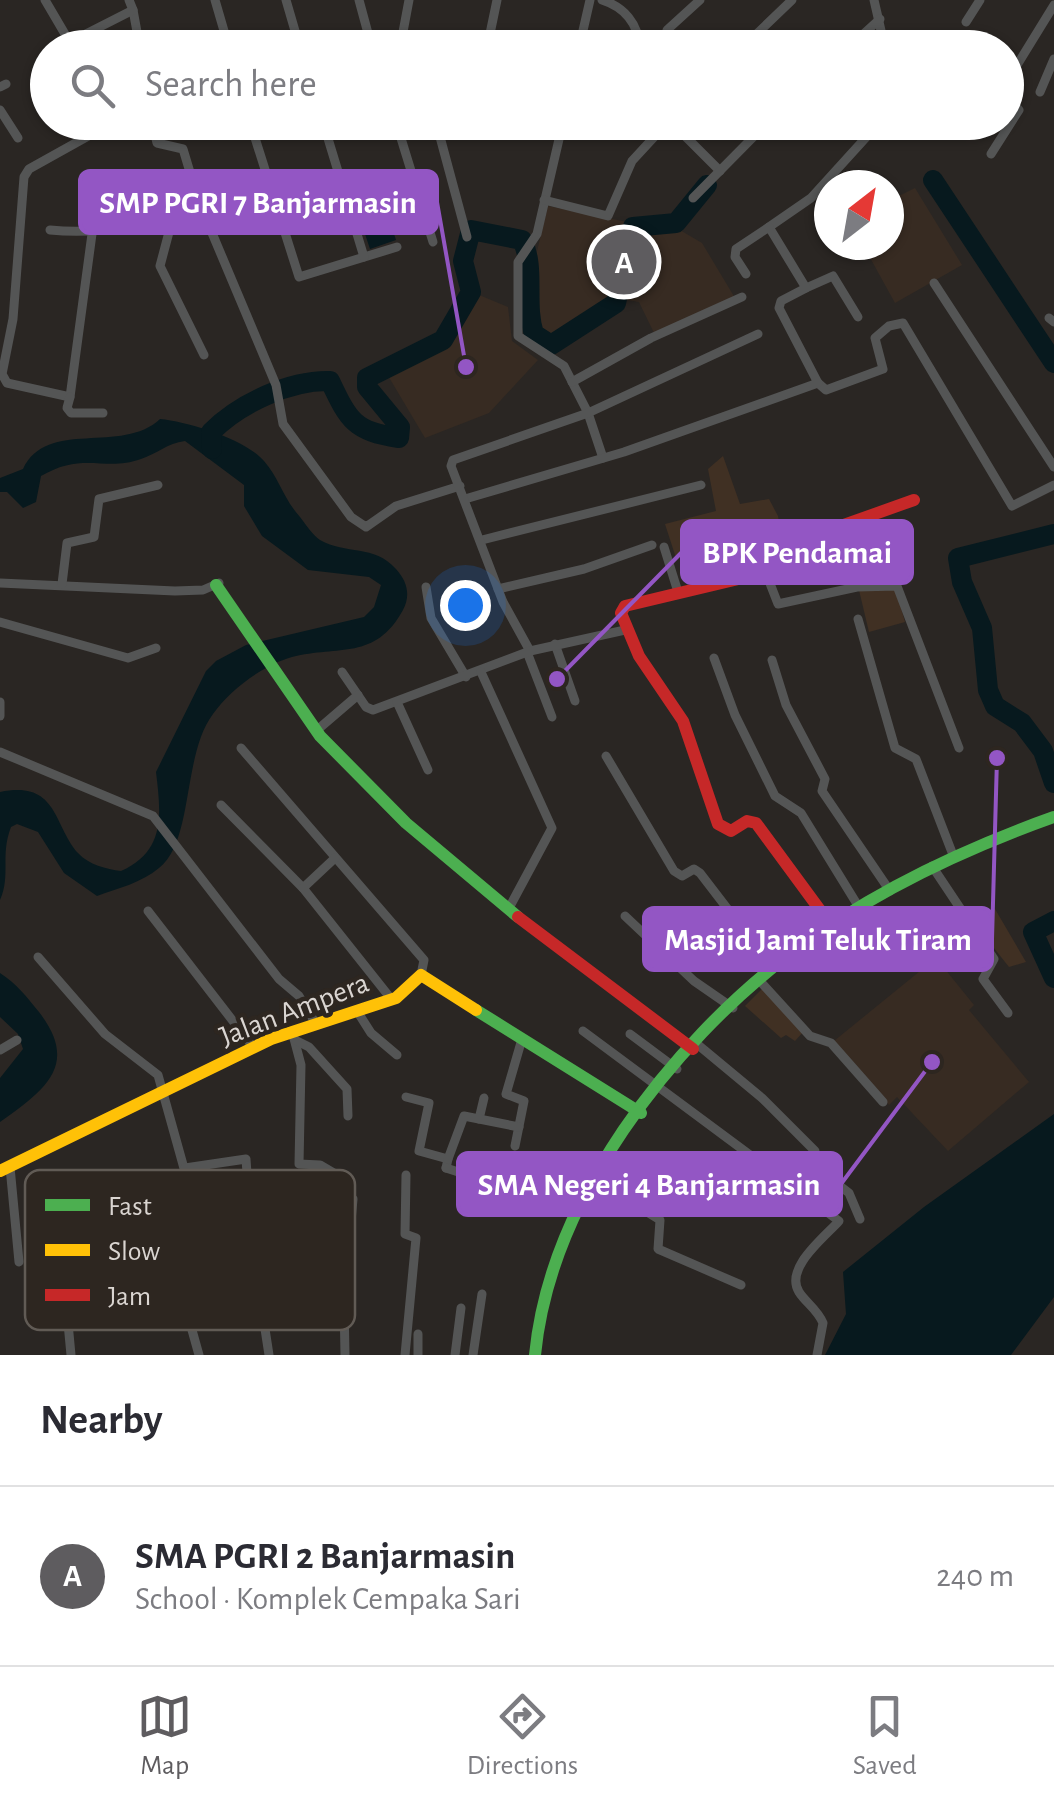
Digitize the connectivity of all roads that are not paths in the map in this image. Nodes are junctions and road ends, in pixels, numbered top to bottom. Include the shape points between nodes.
1 (45, 0) edge
2 (215, 0) edge
3 (286, 0) edge
4 (359, 0) edge
5 (410, 0) edge
6 (497, 0) edge
7 (590, 0) edge
8 (602, 0) edge
9 (700, 0) edge
10 (792, 0) edge
11 (874, 0) edge
12 (980, 0) edge
13 (131, 5) edge
14 (1054, 5) edge
15 (880, 19) junction
16 (966, 22) dead end
17 (62, 30) edge
18 (91, 30) edge
19 (136, 30) edge
20 (224, 30) edge
21 (295, 30) edge
22 (367, 30) edge
23 (404, 30) edge
24 (491, 30) edge
25 (583, 30) edge
26 (636, 30) edge
27 (666, 30) dead end
28 (761, 30) edge
29 (868, 30) edge
30 (882, 30) edge
31 (1024, 54) edge
32 (1054, 59) edge
33 (1040, 92) dead end
34 (0, 110) edge
35 (18, 138) dead end
36 (81, 140) edge
37 (157, 140) edge
38 (256, 140) edge
39 (328, 140) edge
40 (402, 140) edge
41 (444, 140) edge
42 (559, 140) edge
43 (652, 140) edge
44 (688, 140) edge
45 (750, 140) edge
46 (864, 140) edge
47 (1000, 140) edge
48 (991, 154) dead end
49 (720, 171) junction
50 (693, 198) dead end
51 (544, 200) junction
52 (201, 206) junction
53 (173, 217) junction
54 (768, 227) junction
55 (50, 230) dead end
56 (92, 234) dead end
57 (468, 237) dead end
58 (433, 242) dead end
59 (397, 247) dead end
60 (364, 257) junction
61 (746, 274) dead end
62 (934, 283) dead end
63 (806, 288) junction
64 (742, 297) dead end
65 (0, 314) edge
66 (858, 316) dead end
67 (13, 319) junction
68 (758, 334) dead end
69 (204, 355) dead end
70 (572, 382) junction
71 (818, 383) junction
72 (2, 384) edge
73 (70, 397) junction
74 (103, 413) dead end
75 (588, 413) junction
76 (603, 458) junction
77 (1054, 468) edge
78 (158, 485) dead end
79 (701, 485) dead end
80 (1054, 485) edge
81 (460, 486) junction
82 (465, 498) junction
83 (914, 500) dead end
84 (482, 540) junction
85 (652, 545) dead end
86 (664, 547) dead end
87 (766, 573) junction
88 (0, 583) edge
89 (62, 584) junction
90 (218, 584) joint
91 (426, 588) dead end
92 (498, 589) junction
93 (678, 592) junction
94 (858, 619) dead end
95 (0, 622) edge
96 (625, 630) junction
97 (555, 644) junction
98 (156, 648) dead end
99 (528, 652) junction
100 (714, 658) dead end
101 (772, 660) dead end
102 (342, 672) dead end
103 (482, 672) junction
104 (466, 678) junction
105 (358, 695) junction
106 (575, 701) dead end
107 (0, 702) edge
108 (397, 702) junction
109 (0, 716) edge
110 (552, 717) dead end
111 (316, 732) junction
112 (241, 748) dead end
113 (959, 748) dead end
114 (0, 752) edge
115 (606, 756) dead end
116 (428, 770) dead end
117 (221, 805) dead end
118 (1054, 817) edge
119 (952, 855) junction
120 (335, 858) junction
121 (932, 866) junction
122 (302, 888) junction
123 (890, 890) junction
124 (509, 908) junction
125 (860, 908) junction
126 (148, 910) dead end
127 (625, 916) dead end
128 (831, 926) junction
129 (38, 957) dead end
130 (773, 968) junction
131 (422, 975) junction
132 (760, 980) junction
133 (392, 1000) junction
134 (733, 1008) junction
135 (357, 1011) junction
136 (1008, 1014) dead end
137 (316, 1024) junction
138 (583, 1031) dead end
139 (630, 1034) dead end
140 (294, 1036) junction
141 (522, 1039) junction
142 (17, 1040) dead end
143 (253, 1047) junction
144 (695, 1047) junction
145 (0, 1050) edge
146 (397, 1055) dead end
147 (677, 1069) junction
148 (661, 1088) junction
149 (166, 1090) junction
150 (506, 1094) junction
151 (406, 1098) dead end
152 (884, 1102) dead end
153 (428, 1104) junction
154 (442, 1107) dead end
155 (641, 1113) junction
156 (348, 1116) dead end
157 (479, 1119) junction
158 (520, 1127) junction
159 (516, 1146) dead end
160 (447, 1163) junction
161 (184, 1168) joint
162 (5, 1170) edge
163 (247, 1170) edge
164 (328, 1170) edge
165 (406, 1175) dead end
166 (593, 1179) junction
167 (442, 1181) dead end
168 (576, 1210) junction
169 (860, 1218) dead end
170 (19, 1262) dead end
171 (741, 1285) dead end
172 (482, 1294) dead end
173 (461, 1308) dead end
174 (69, 1330) edge
175 (192, 1330) edge
176 (266, 1330) edge
177 (346, 1330) edge
178 (418, 1334) dead end
179 (71, 1355) edge
180 (199, 1355) edge
181 (269, 1355) edge
182 (345, 1355) edge
183 (405, 1355) edge
184 (418, 1355) edge
185 (456, 1355) edge
186 (473, 1355) edge
187 (535, 1355) edge
188 (817, 1355) edge

1 - 17 street
2 - 20 street
3 - 21 street
4 - 22 street
5 - 23 street
6 - 24 street
7 - 25 street
8 - 26 street via 623,8
9 - 27 street
10 - 28 street
11 - 15 street
12 - 16 street
13 - 18 street
13 - 19 street
14 - 31 street
15 - 29 street
15 - 30 street
32 - 33 street
34 - 35 street
36 - 67 street via 26,173
37 - 52 street via 183,149
38 - 60 street via 300,278
39 - 60 street
40 - 58 street
41 - 57 street
42 - 51 street
43 - 51 street via 632,161 608,216
44 - 49 street
45 - 49 street
46 - 54 street via 811,198
47 - 48 street
49 - 50 street
51 - 70 street via 534,242 520,259 518,336 564,366
52 - 53 street
52 - 81 street via 276,384 283,424 359,526
53 - 55 street
53 - 69 street via 160,266
54 - 61 street via 736,249
54 - 63 street
56 - 73 street
59 - 60 street
62 - 77 street
63 - 66 street via 833,276
63 - 71 street via 779,308
64 - 70 street
65 - 67 street
67 - 72 street
68 - 75 street
70 - 75 street
71 - 76 street
71 - 80 street via 826,390 883,369 875,338 902,323 1012,506
72 - 73 street
73 - 74 street via 72,412
75 - 76 street
75 - 81 street via 453,460
76 - 82 street
78 - 89 street via 97,501 96,534 67,543
79 - 84 street
81 - 82 street
82 - 84 street
83 - 87 street via 793,543 792,566
84 - 92 street
85 - 92 street
86 - 93 street
87 - 93 street
87 - 113 street via 778,604 857,586 896,586
88 - 89 street
89 - 90 street via 174,591
90 - 111 street
91 - 104 street via 435,626
92 - 99 street
93 - 96 street via 626,606
94 - 119 street via 895,748 916,759
95 - 98 street via 128,658
96 - 97 street
96 - 128 street via 683,720 718,824 731,831 756,823
97 - 99 street
97 - 106 street
99 - 103 street
99 - 110 street
100 - 125 street via 775,796 801,813
101 - 123 street via 786,705 824,779 822,791
102 - 105 street
103 - 104 street
103 - 124 street via 553,832
104 - 108 street
105 - 108 street via 368,710
105 - 111 street
107 - 109 street
108 - 116 street
111 - 124 street via 409,829
112 - 120 street
114 - 137 street via 153,816
115 - 130 street via 674,871 700,873
117 - 122 street
118 - 119 street
119 - 121 street
120 - 122 street
120 - 131 street via 424,960
121 - 123 street
121 - 136 street via 994,959 983,979
122 - 133 street
123 - 125 street
124 - 144 street
125 - 128 street
126 - 143 street
127 - 134 street
128 - 130 street
129 - 149 street via 105,1034 150,1066
130 - 132 street
131 - 133 street, Jalan Ampera
131 - 141 street
132 - 134 street
132 - 152 street
133 - 135 street, Jalan Ampera
134 - 144 street
135 - 137 street, Jalan Ampera
135 - 146 street
137 - 140 street, Jalan Ampera
138 - 148 street
139 - 147 street
140 - 143 street, Jalan Ampera
140 - 156 street via 346,1089
140 - 164 street via 301,1065 299,1164
141 - 150 street
141 - 155 street
142 - 145 street
143 - 149 street, Jalan Ampera
144 - 147 street
144 - 169 street via 762,1098 815,1151 812,1163 848,1193
147 - 148 street
148 - 155 street
148 - 188 street via 839,1221 800,1264 795,1279 823,1322
149 - 161 street
149 - 162 street, Jalan Ampera
150 - 157 street via 489,1095
150 - 158 street via 523,1100
151 - 153 street
153 - 154 street
153 - 160 street via 418,1151
155 - 166 street
157 - 158 street
157 - 160 street via 464,1116
158 - 159 street
160 - 167 street
160 - 168 street
161 - 163 street via 246,1159
162 - 170 street
165 - 183 street via 405,1234 416,1238
166 - 168 street
166 - 171 street via 660,1220 658,1249
168 - 187 street via 547,1288
172 - 186 street
173 - 185 street
174 - 179 street
175 - 180 street
176 - 181 street
177 - 182 street
178 - 184 street

